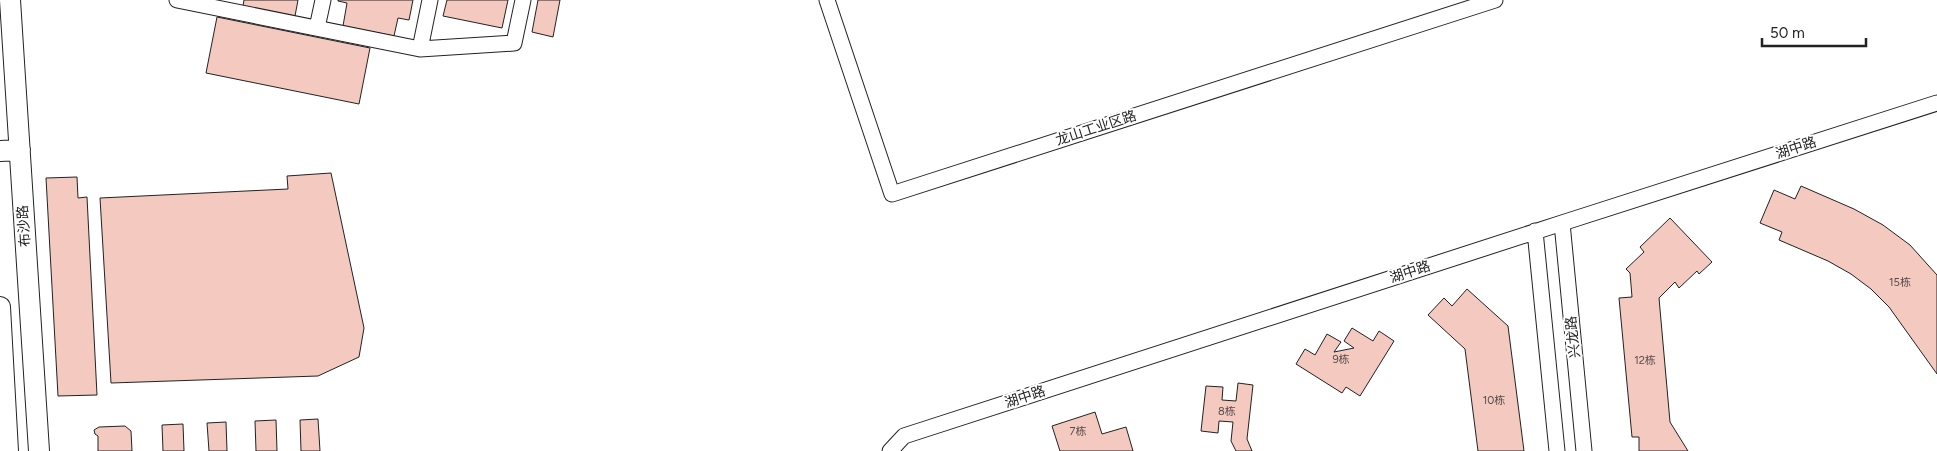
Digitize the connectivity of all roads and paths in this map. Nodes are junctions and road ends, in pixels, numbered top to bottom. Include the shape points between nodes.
1 (10, 0) edge
2 (177, 0) edge
3 (323, 0) edge
4 (430, 0) edge
5 (523, 0) edge
6 (827, 0) edge
7 (1495, 0) edge
8 (1479, 2) edge
9 (211, 3) edge
10 (317, 28) junction
11 (420, 49) junction
12 (1937, 104) edge
13 (10, 151) edge
14 (1562, 223) junction
15 (1535, 231) junction
16 (0, 307) edge
17 (8, 451) edge
18 (38, 451) edge
19 (890, 451) edge
20 (1557, 451) edge
21 (1584, 451) edge

1 - 13 main road, 布沙路
2 - 9 street
3 - 10 street
4 - 11 street
5 - 11 street via 514,43
6 - 8 street, 龙山工业区路 via 892,194
7 - 8 street, 龙山工业区路
9 - 10 street
10 - 11 street
12 - 14 street, 湖中路
13 - 18 main road, 布沙路
14 - 15 street, 湖中路
14 - 21 street, 兴龙路
15 - 19 street, 湖中路 via 904,436
15 - 20 street, 兴龙路
16 - 17 main road

